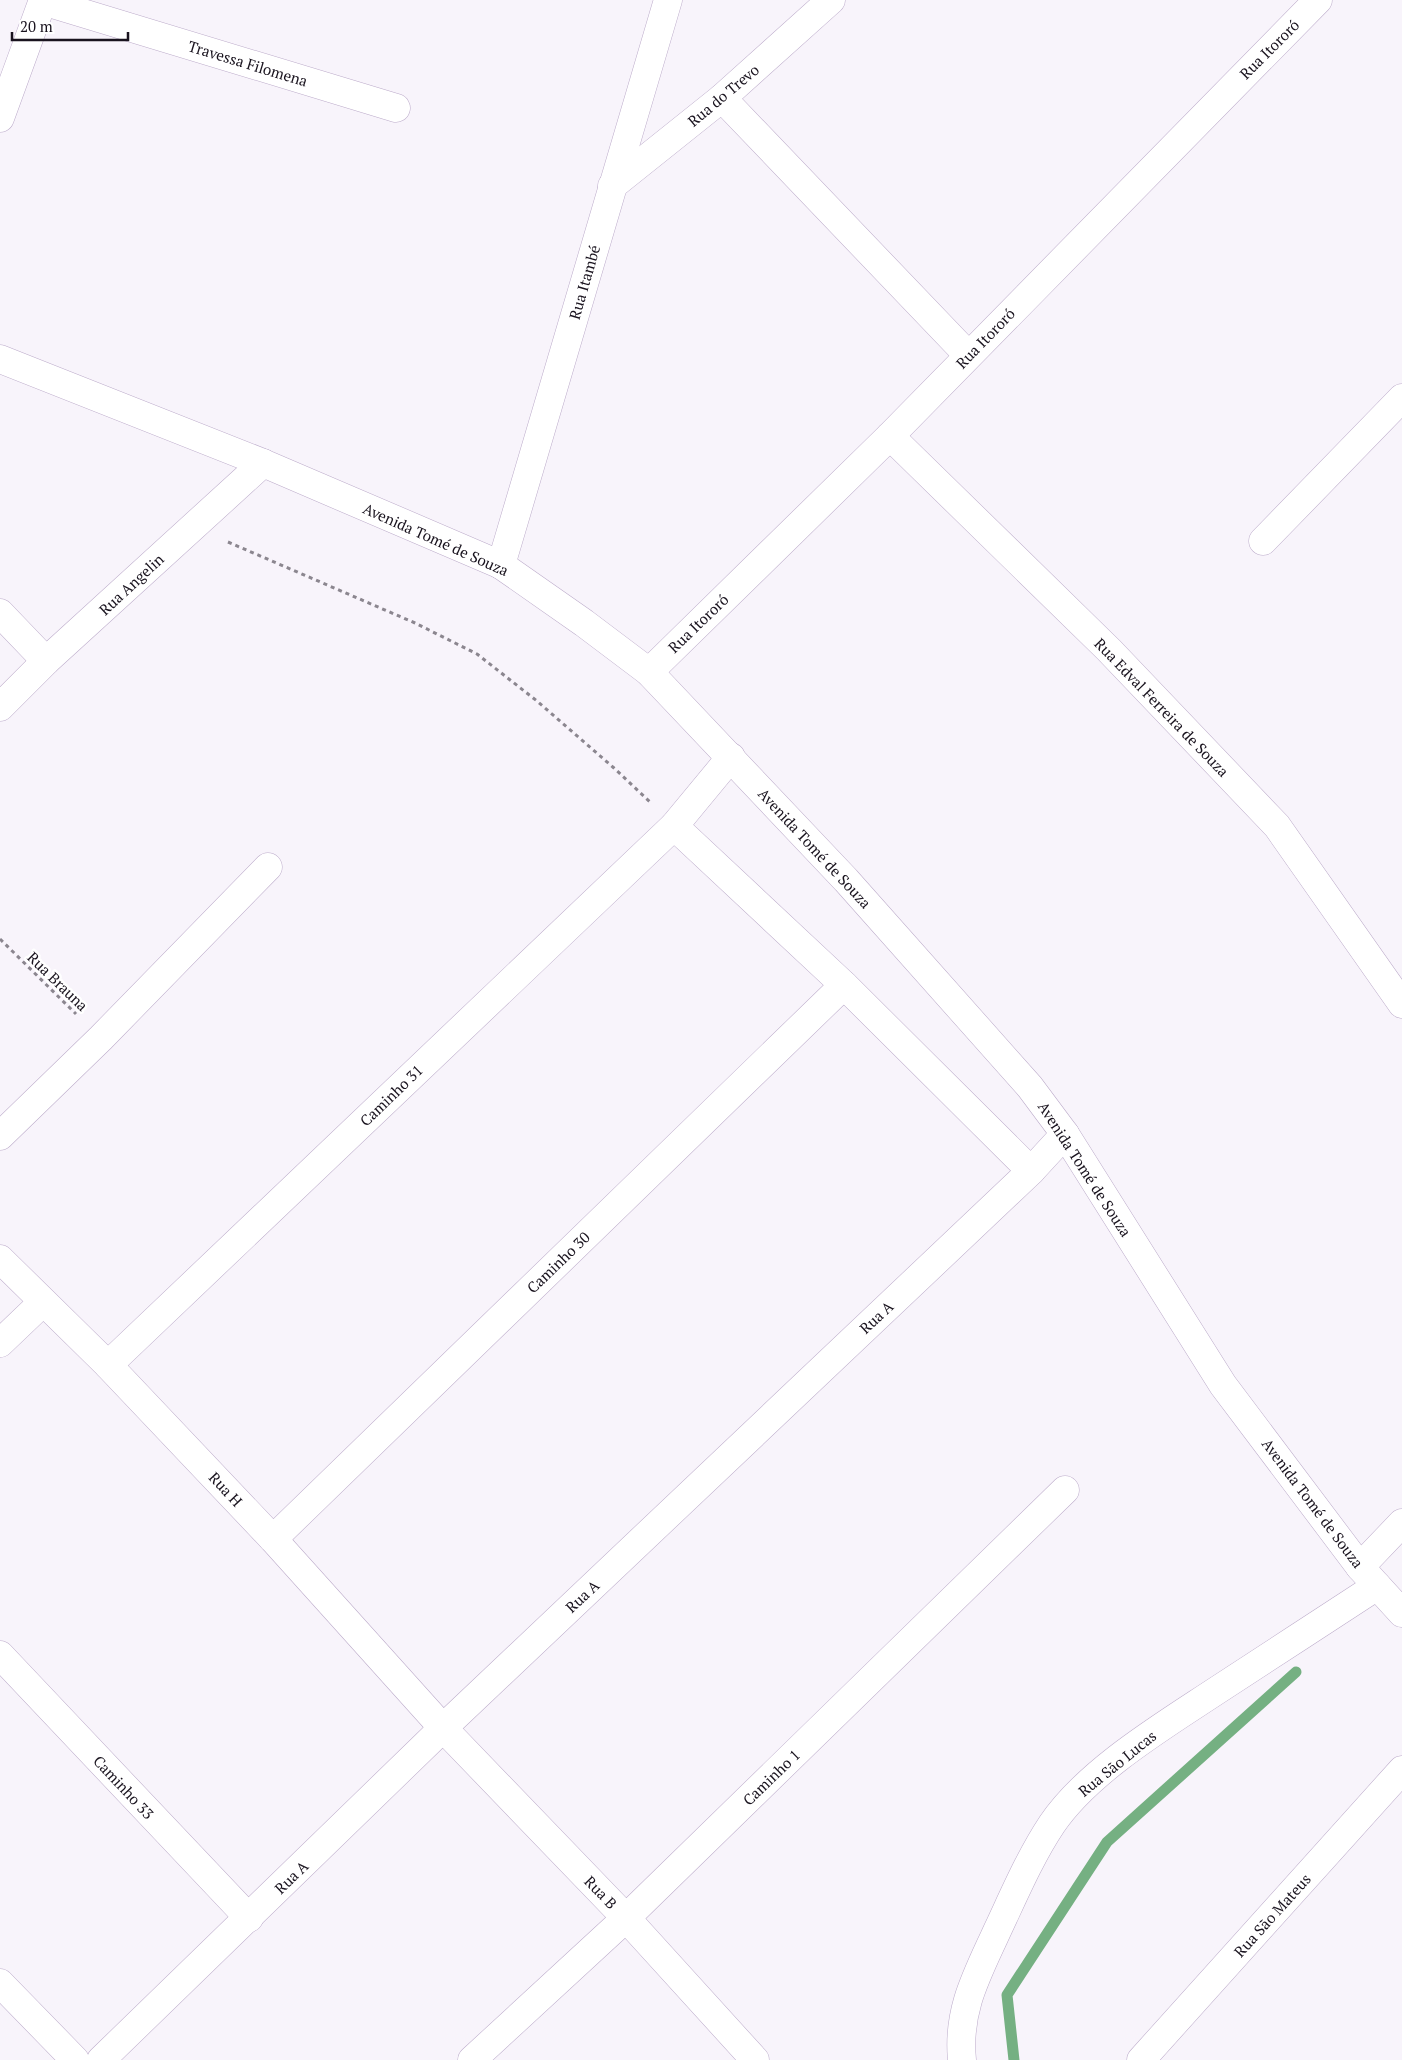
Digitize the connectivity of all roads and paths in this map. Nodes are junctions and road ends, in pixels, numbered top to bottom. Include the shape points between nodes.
1 (43, 0) edge
2 (670, 0) edge
3 (831, 0) edge
4 (1318, 0) edge
5 (722, 98) junction
6 (396, 108) dead end
7 (0, 118) edge
8 (612, 186) junction
9 (968, 355) junction
10 (0, 359) edge
11 (1402, 398) edge
12 (890, 436) junction
13 (263, 464) junction
14 (193, 527) junction
15 (1263, 541) dead end
16 (502, 565) junction
17 (0, 614) edge
18 (46, 661) junction
19 (649, 672) junction
20 (0, 707) edge
21 (731, 757) junction
22 (674, 826) junction
23 (268, 868) dead end
24 (0, 939) edge
25 (844, 985) junction
26 (1402, 1004) edge
27 (101, 1038) junction
28 (1066, 1134) junction
29 (0, 1136) edge
30 (1031, 1171) junction
31 (0, 1259) edge
32 (43, 1302) junction
33 (0, 1343) edge
34 (108, 1365) junction
35 (1066, 1490) dead end
36 (1402, 1523) edge
37 (273, 1539) junction
38 (1369, 1577) junction
39 (1402, 1613) edge
40 (0, 1655) edge
41 (443, 1728) junction
42 (1402, 1770) edge
43 (249, 1918) junction
44 (626, 1918) junction
45 (0, 1983) edge
46 (75, 2060) edge
47 (101, 2060) edge
48 (472, 2060) edge
49 (755, 2060) edge
50 (962, 2060) edge
51 (1142, 2060) edge

1 - 6 street, Travessa Filomena
1 - 7 street, Travessa Filomena
2 - 8 street, Rua Itambé
3 - 5 street, Rua do Trevo
4 - 9 street, Rua Itororó
5 - 8 street, Rua do Trevo
5 - 9 street
8 - 16 street, Rua Itambé
9 - 12 street, Rua Itororó
10 - 13 street, Avenida Tomé de Souza
11 - 15 street
12 - 19 street, Rua Itororó
12 - 26 street, Rua Edval Ferreira de Souza via 1109,650 1276,826
13 - 14 street, Rua Angelin
13 - 16 street, Avenida Tomé de Souza
14 - 18 street, Rua Angelin
14 - 22 path via 415,623 477,654 565,725
16 - 19 street, Avenida Tomé de Souza
17 - 18 street
18 - 20 street, Rua Angelin
19 - 21 street, Avenida Tomé de Souza
21 - 22 street, Caminho 31
21 - 28 street, Avenida Tomé de Souza via 846,880 1030,1087
22 - 25 street
22 - 34 street, Caminho 31
23 - 27 street
24 - 27 path, Rua Brauna
25 - 30 street
25 - 37 street, Caminho 30
27 - 29 street
28 - 30 street, Rua A
28 - 38 street, Avenida Tomé de Souza via 1223,1385
30 - 41 street, Rua A
31 - 32 street, Rua H
32 - 33 street
32 - 34 street, Rua H
34 - 37 street, Rua H
35 - 44 street, Caminho 1
36 - 38 street
37 - 41 street, Rua H
38 - 39 street, Avenida Tomé de Souza
38 - 50 street, Rua São Lucas via 1132,1748 1081,1790 1053,1823 1032,1858 977,1973 960,2032
40 - 43 street, Caminho 33
41 - 43 street, Rua A
41 - 44 street, Rua B
42 - 51 street, Rua São Mateus
43 - 47 street, Rua A
44 - 48 street, Caminho 1
44 - 49 street, Rua B
45 - 46 street

